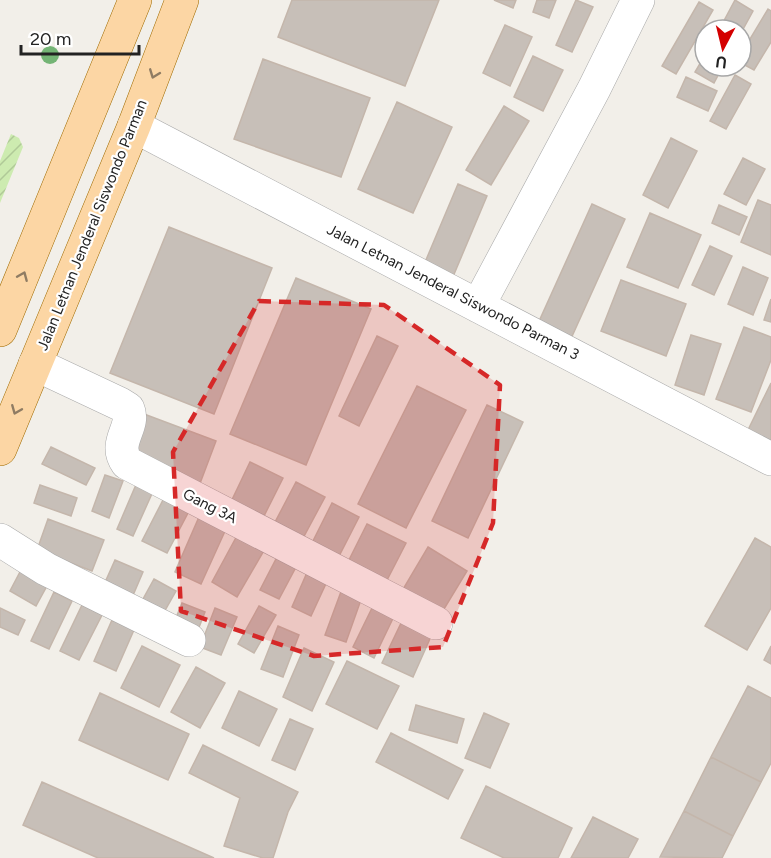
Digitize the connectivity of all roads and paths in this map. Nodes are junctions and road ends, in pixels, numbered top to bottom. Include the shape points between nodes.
1 (135, 0) edge
2 (182, 0) edge
3 (638, 0) edge
4 (134, 126) junction
5 (478, 306) junction
6 (3, 312) edge
7 (35, 364) junction
8 (0, 449) edge
9 (771, 459) edge
10 (0, 540) edge
11 (436, 623) dead end
12 (189, 640) dead end

6 -> 1 main road
2 -> 4 main road, Jalan Letnan Jenderal Siswondo Parman
3 - 5 street
4 - 5 street, Jalan Letnan Jenderal Siswondo Parman 3
4 - 7 main road, Jalan Letnan Jenderal Siswondo Parman
5 - 9 street, Jalan Letnan Jenderal Siswondo Parman 3
7 -> 8 main road, Jalan Letnan Jenderal Siswondo Parman
7 - 11 street, Gang 3A via 128,409 130,421 121,453 127,463
10 - 12 street via 46,570

